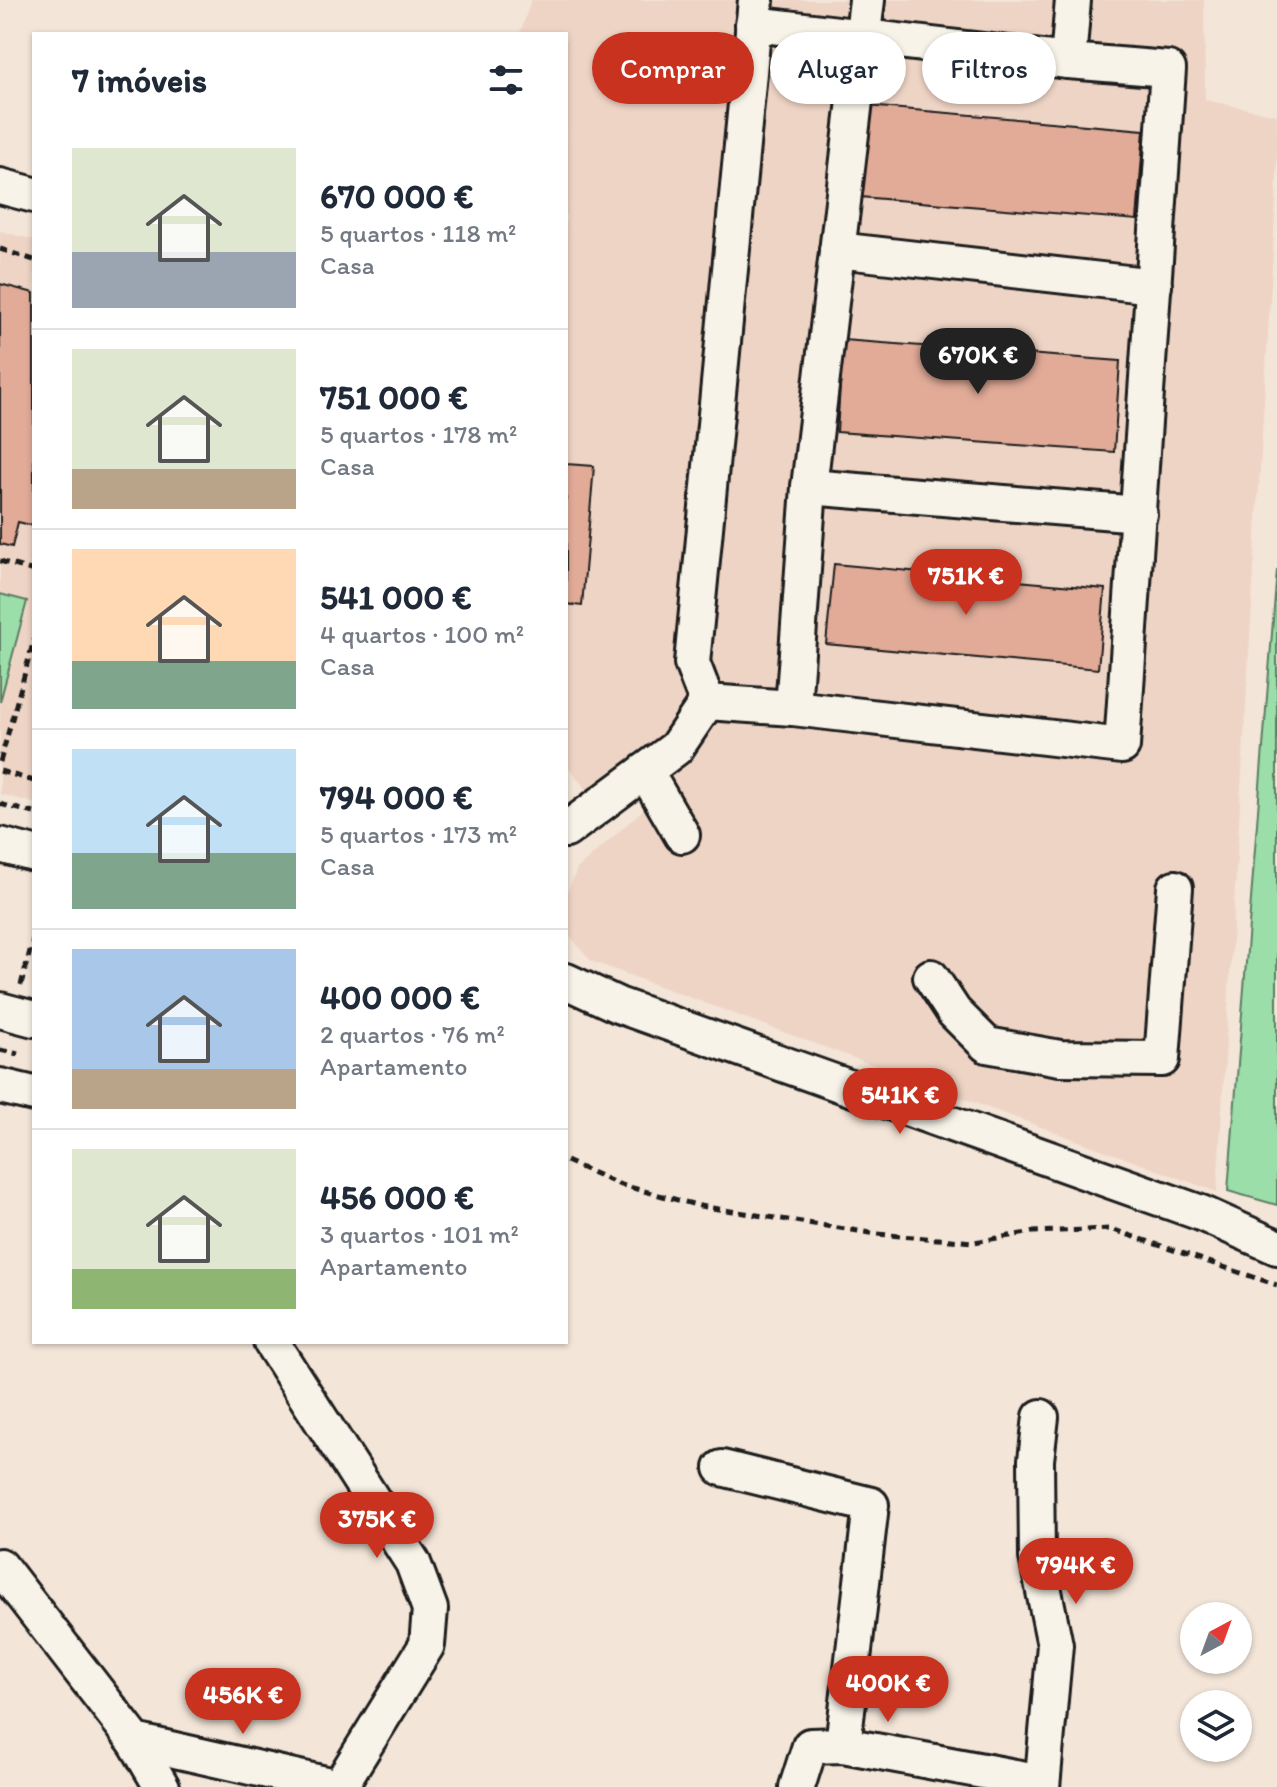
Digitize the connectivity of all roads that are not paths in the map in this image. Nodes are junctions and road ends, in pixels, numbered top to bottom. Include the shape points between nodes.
1 (867, 0) edge
2 (1073, 0) edge
3 (755, 12) edge
4 (834, 32) edge
5 (863, 32) edge
6 (906, 44) edge
7 (1068, 61) junction
8 (854, 104) edge
9 (0, 186) edge
10 (32, 194) edge
11 (837, 250) junction
12 (1154, 286) junction
13 (809, 487) junction
14 (1139, 514) junction
15 (707, 702) junction
16 (793, 708) junction
17 (645, 771) junction
18 (568, 829) edge
19 (682, 835) dead end
20 (0, 845) edge
21 (32, 853) edge
22 (1175, 888) dead end
23 (931, 977) dead end
24 (571, 984) edge
25 (0, 1010) edge
26 (32, 1018) edge
27 (0, 1086) edge
28 (32, 1094) edge
29 (1201, 1213) junction
30 (1277, 1230) edge
31 (1277, 1247) edge
32 (272, 1344) edge
33 (1041, 1417) dead end
34 (722, 1468) dead end
35 (0, 1566) edge
36 (135, 1741) junction
37 (843, 1745) junction
38 (1042, 1785) edge
39 (162, 1787) edge
40 (339, 1787) edge
41 (797, 1787) edge

1 - 5 street
2 - 7 street
3 - 4 street
3 - 15 street via 692,663
6 - 7 street
7 - 12 street via 1168,69
8 - 11 street
9 - 10 street
11 - 12 street
11 - 13 street
12 - 14 street
13 - 14 street
13 - 16 street
14 - 16 street via 1122,746
15 - 16 street
15 - 17 street via 676,748
17 - 18 street
17 - 19 street
20 - 21 street
22 - 23 street via 1162,1059 1060,1058 987,1045 954,1012
24 - 29 street
25 - 26 street
27 - 28 street
29 - 30 street
29 - 31 street
32 - 40 street via 413,1563 430,1609 427,1645
33 - 38 street via 1037,1557 1055,1645
34 - 37 street via 871,1505
35 - 36 street
36 - 39 street
36 - 40 street
37 - 38 street
37 - 41 street via 810,1746

